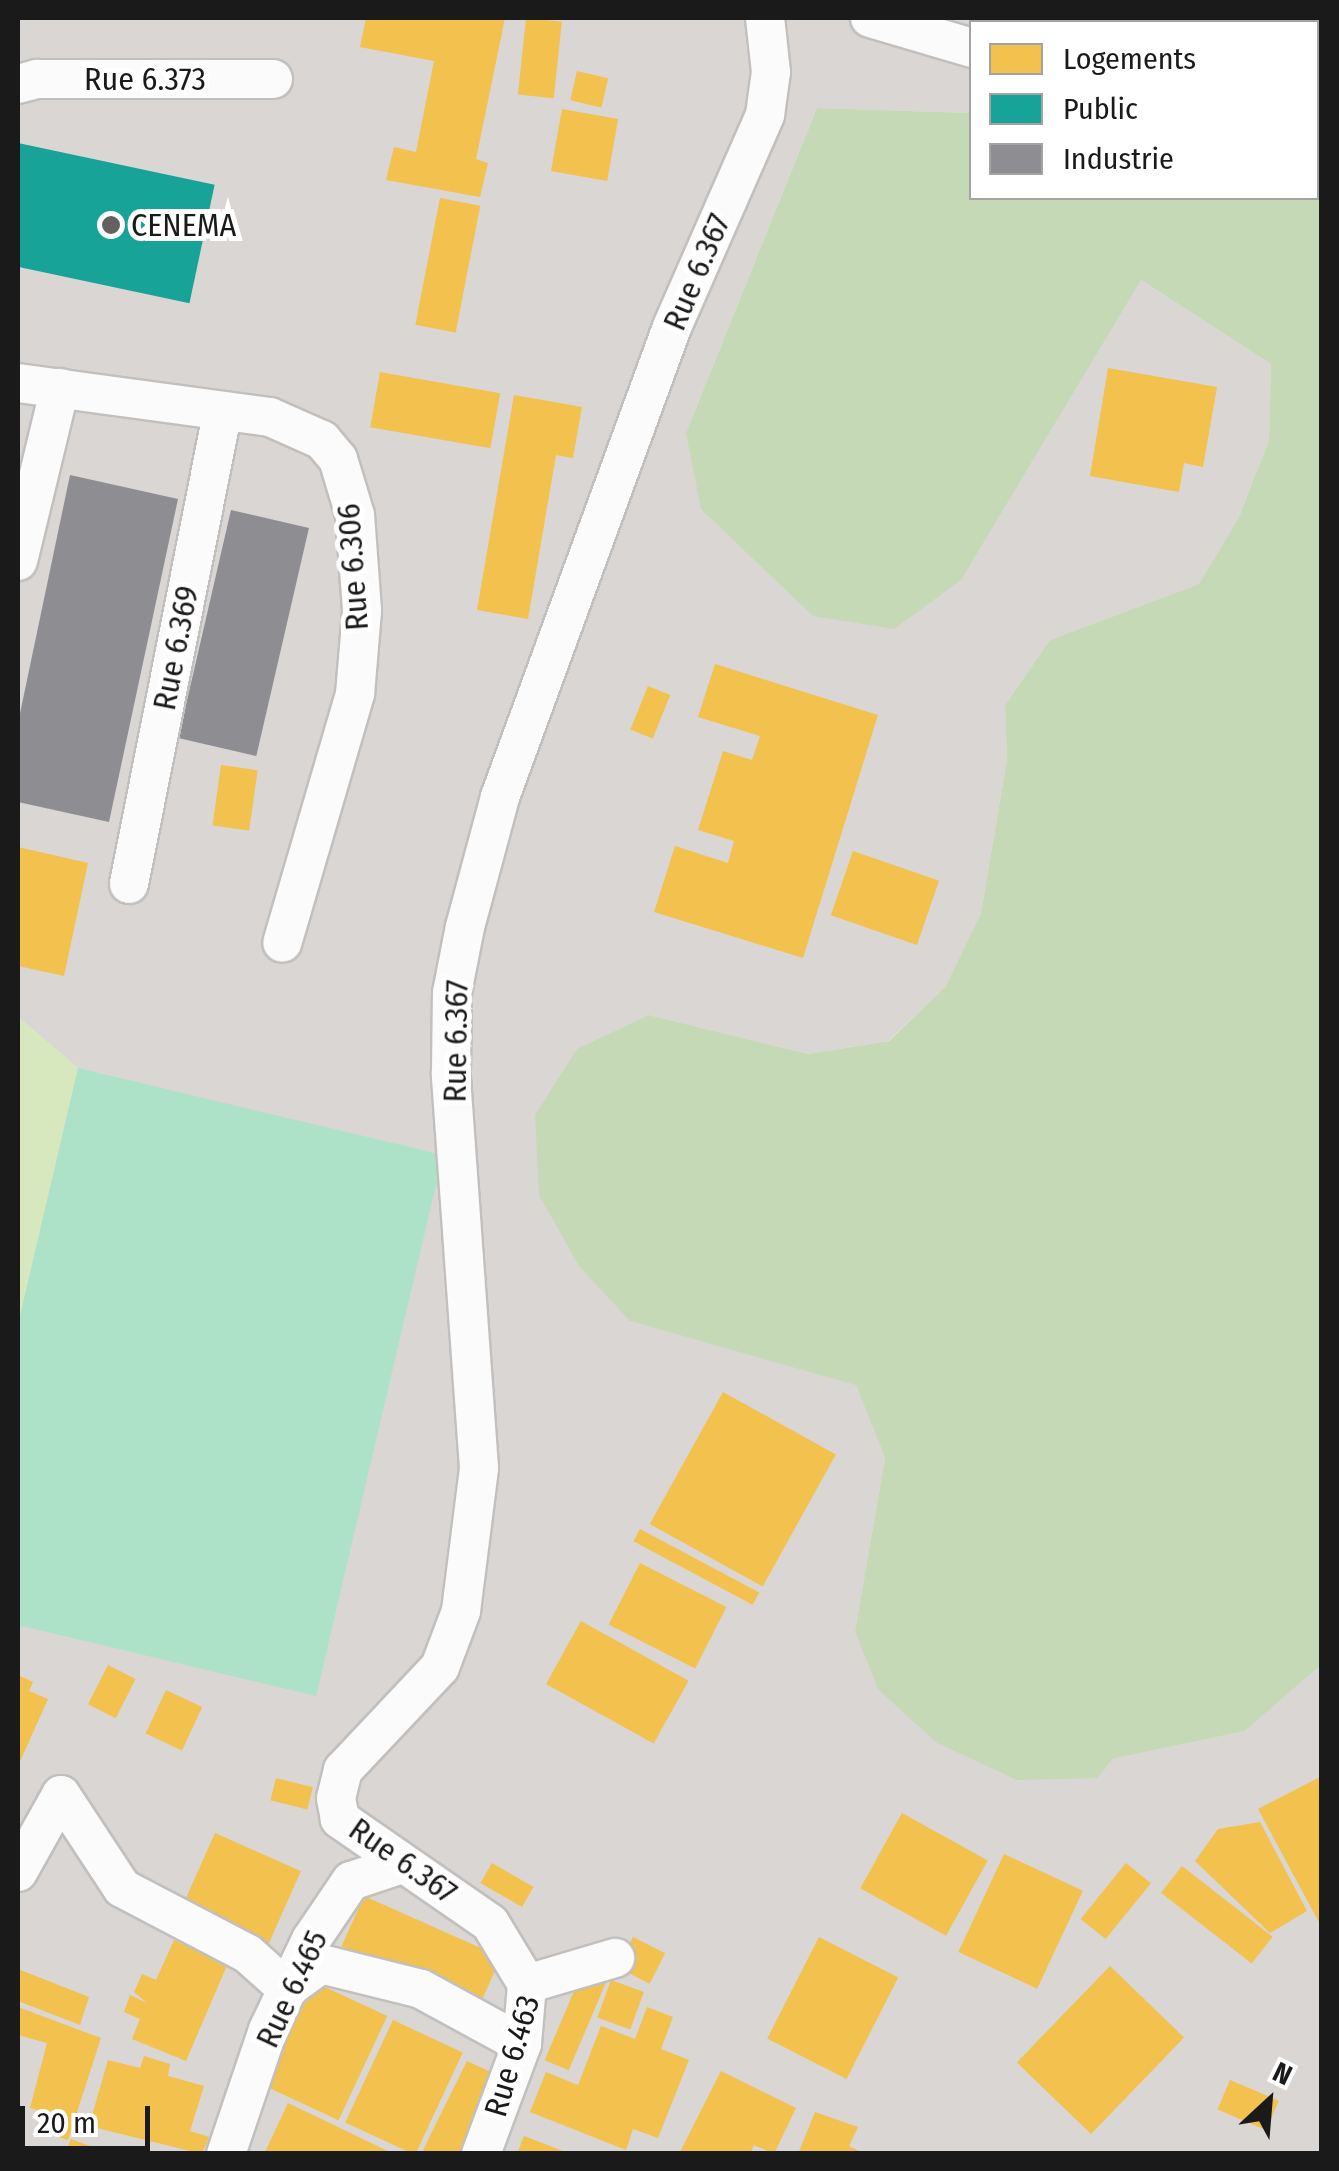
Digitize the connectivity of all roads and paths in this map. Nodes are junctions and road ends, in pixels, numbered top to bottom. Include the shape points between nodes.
1 (766, 18) edge
2 (870, 18) edge
3 (969, 47) edge
4 (273, 79) dead end
5 (18, 84) edge
6 (18, 383) edge
7 (60, 388) junction
8 (222, 413) junction
9 (19, 542) edge
10 (129, 884) dead end
11 (282, 944) dead end
12 (402, 1864) junction
13 (18, 1872) edge
14 (615, 1958) dead end
15 (527, 1984) junction
16 (287, 1988) junction
17 (522, 2044) junction
18 (226, 2154) edge
19 (481, 2154) edge

1 - 12 street, Rue 6.367 via 771,72 765,114 666,345 500,797 465,927 452,993 450,1073 479,1468 461,1611 440,1667 343,1770 336,1798 340,1819
2 - 3 street
4 - 5 street, Rue 6.373 via 37,78
6 - 7 street, Rue 6.306
7 - 8 street, Rue 6.306
7 - 9 street
8 - 10 street, Rue 6.369
8 - 11 street, Rue 6.306 via 270,416 322,440 338,458 354,515 362,611 355,694
12 - 15 street, Rue 6.367 via 490,1923
12 - 16 street, Rue 6.465 via 351,1881
13 - 16 street via 61,1795 122,1888 248,1954
14 - 15 street, Rue 6.463
15 - 17 street, Rue 6.463
16 - 17 street via 320,1964 421,1990
16 - 18 street, Rue 6.465
17 - 19 street, Rue 6.463

